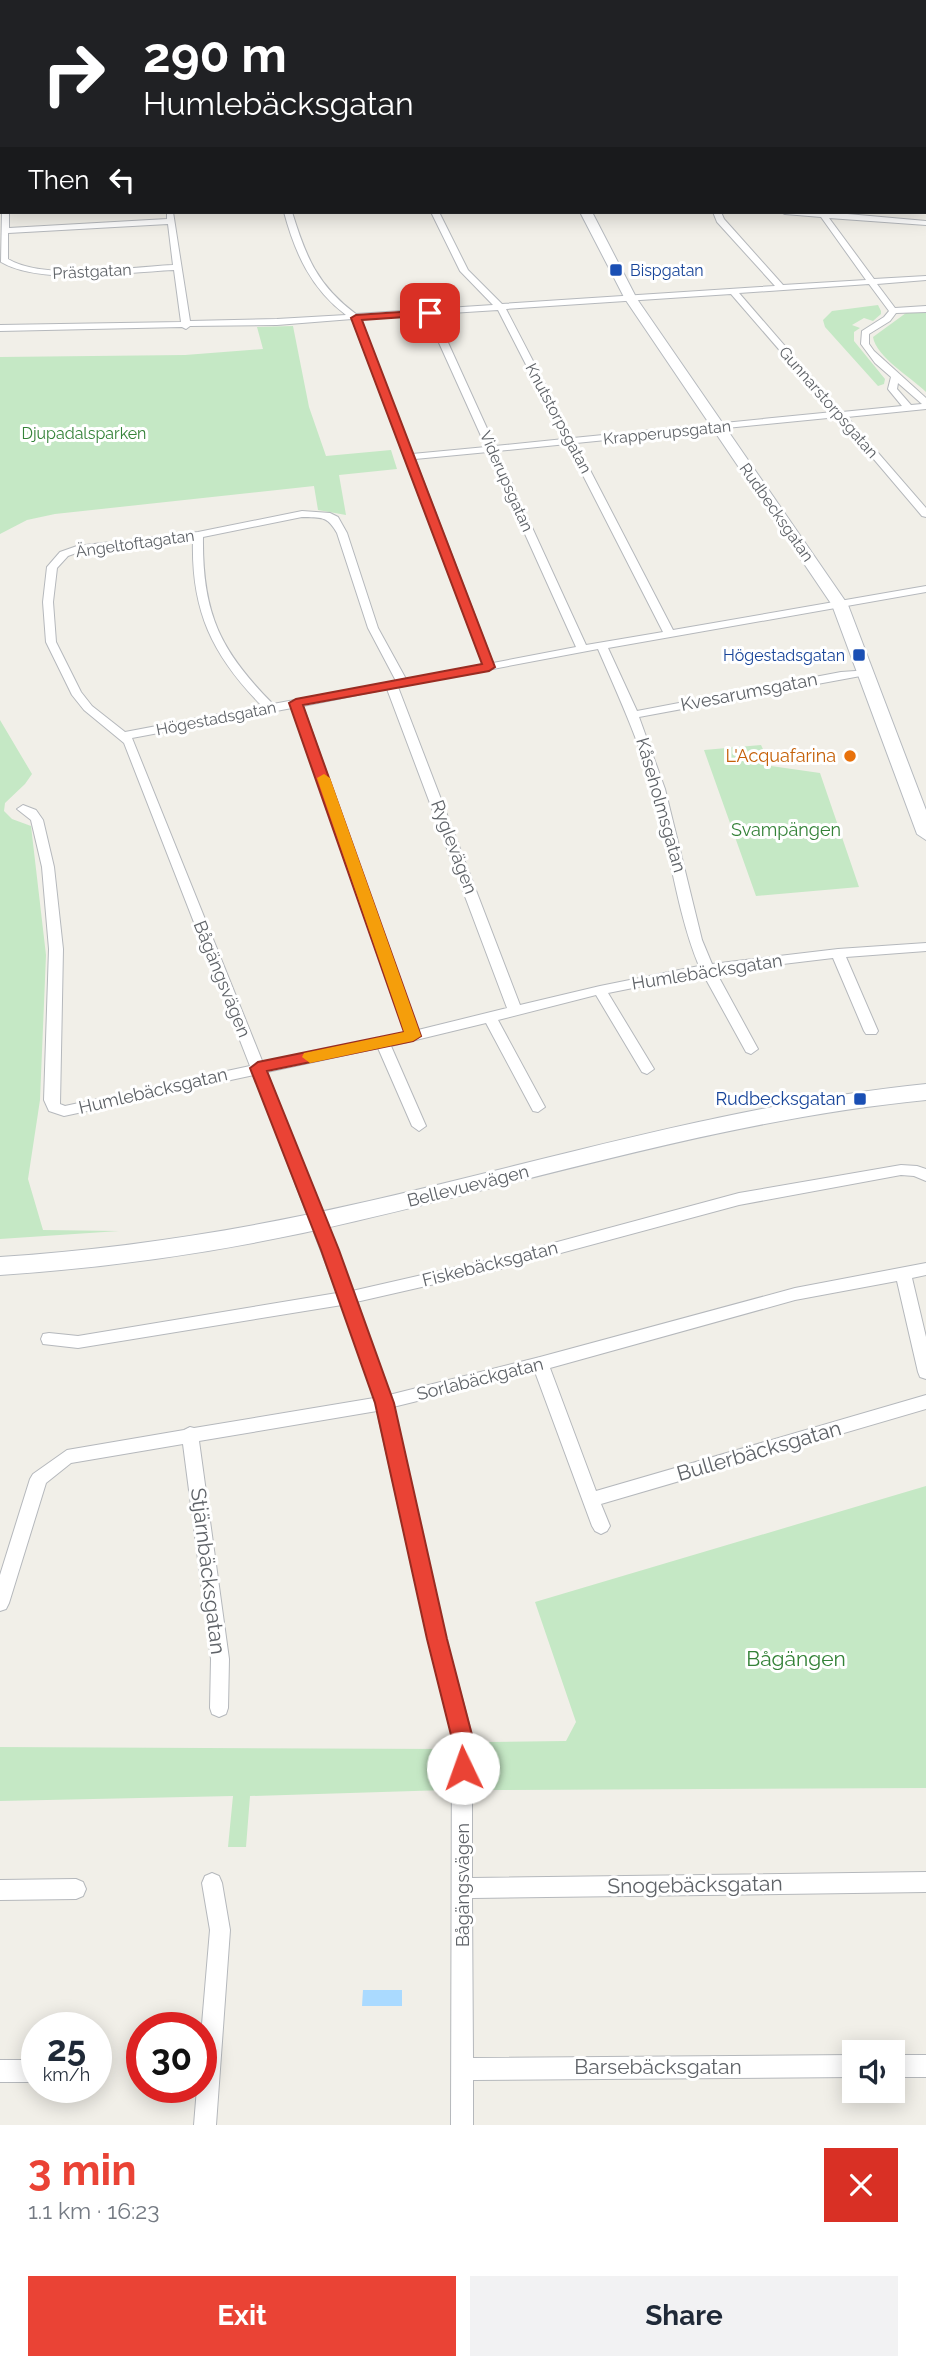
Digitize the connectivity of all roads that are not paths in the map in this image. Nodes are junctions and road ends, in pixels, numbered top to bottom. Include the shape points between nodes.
1 (5, 214) edge
2 (289, 214) edge
3 (436, 214) edge
4 (587, 214) edge
5 (718, 214) edge
6 (822, 214) edge
7 (171, 217) edge
8 (926, 223) edge
9 (4, 231) junction
10 (177, 267) junction
11 (926, 278) edge
12 (873, 282) junction
13 (781, 288) junction
14 (733, 291) junction
15 (631, 299) junction
16 (501, 308) junction
17 (926, 309) edge
18 (893, 311) junction
19 (430, 313) junction
20 (356, 318) junction
21 (186, 326) junction
22 (0, 328) edge
23 (895, 377) junction
24 (921, 408) edge
25 (841, 416) junction
26 (718, 428) junction
27 (572, 442) junction
28 (492, 449) junction
29 (409, 457) junction
30 (926, 514) edge
31 (334, 519) joint
32 (198, 534) junction
33 (926, 589) edge
34 (840, 605) junction
35 (670, 634) junction
36 (602, 646) junction
37 (582, 649) junction
38 (489, 667) junction
39 (866, 673) junction
40 (397, 684) junction
41 (296, 703) junction
42 (270, 708) junction
43 (633, 715) junction
44 (125, 736) junction
45 (23, 809) dead end
46 (926, 834) edge
47 (926, 947) edge
48 (838, 953) junction
49 (707, 969) junction
50 (600, 990) junction
51 (515, 1010) junction
52 (489, 1016) junction
53 (871, 1031) dead end
54 (413, 1036) junction
55 (382, 1042) junction
56 (751, 1049) dead end
57 (258, 1068) junction
58 (647, 1069) dead end
59 (926, 1092) edge
60 (538, 1107) dead end
61 (419, 1126) dead end
62 (926, 1176) edge
63 (319, 1222) junction
64 (4, 1265) edge
65 (926, 1269) edge
66 (903, 1273) junction
67 (347, 1298) junction
68 (49, 1339) dead end
69 (540, 1364) junction
70 (926, 1372) edge
71 (926, 1402) edge
72 (384, 1403) junction
73 (190, 1434) junction
74 (591, 1500) junction
75 (601, 1526) dead end
76 (0, 1603) edge
77 (219, 1708) dead end
78 (926, 1882) edge
79 (212, 1883) dead end
80 (463, 1888) junction
81 (76, 1889) dead end
82 (0, 1890) edge
83 (842, 2066) edge
84 (905, 2066) edge
85 (926, 2066) edge
86 (461, 2069) junction
87 (0, 2071) edge
88 (21, 2071) edge
89 (205, 2125) edge
90 (462, 2125) edge

1 - 9 street
2 - 20 street via 310,273
3 - 16 street, Knutstorpsgatan via 464,271
4 - 15 street, Rudbecksgatan
5 - 13 street
6 - 8 street
6 - 12 street
7 - 9 street
7 - 10 street
9 - 10 street, Prästgatan via 4,260 46,273
10 - 21 street
11 - 12 street
12 - 13 street
12 - 18 street
13 - 14 street
14 - 15 street
14 - 25 street, Gunnarstorpsgatan
15 - 16 street
15 - 26 street, Rudbecksgatan
16 - 19 street
16 - 27 street, Knutstorpsgatan
17 - 18 street
18 - 23 street via 863,338
19 - 20 street
19 - 28 street, Viderupsgatan
20 - 21 street
20 - 29 street
21 - 22 street
23 - 24 street via 910,385
23 - 24 street via 892,389
24 - 25 street, Krapperupsgatan
25 - 26 street, Krapperupsgatan
25 - 30 street, Gunnarstorpsgatan
26 - 27 street, Krapperupsgatan
26 - 34 street, Rudbecksgatan
27 - 28 street, Krapperupsgatan
27 - 35 street, Knutstorpsgatan
28 - 29 street, Krapperupsgatan
28 - 37 street, Viderupsgatan
29 - 38 street
31 - 32 street, Ängeltoftagatan via 302,514
31 - 40 street, Ryglevägen
32 - 42 street via 196,576 205,615 236,673
32 - 44 street, Ängeltoftagatan via 77,549 64,554 52,567 48,623 58,660 88,708
33 - 34 street, Högestadsgatan
34 - 35 street, Högestadsgatan
34 - 39 street, Rudbecksgatan
35 - 36 street, Högestadsgatan
36 - 37 street, Högestadsgatan
36 - 43 street, Kåseholmsgatan
37 - 38 street, Högestadsgatan
38 - 40 street, Högestadsgatan
39 - 43 street, Kvesarumsgatan
39 - 46 street, Rudbecksgatan
40 - 41 street, Högestadsgatan
40 - 51 street, Ryglevägen
41 - 42 street, Högestadsgatan
41 - 54 street
42 - 44 street, Högestadsgatan
43 - 49 street, Kåseholmsgatan via 659,789 695,940
44 - 57 street, Bågängsvägen
45 - 57 street, Humlebäcksgatan via 37,820 48,867 56,949 54,1107 64,1111
47 - 48 street, Humlebäcksgatan
48 - 49 street, Humlebäcksgatan
48 - 53 street
49 - 50 street, Humlebäcksgatan
49 - 56 street, Kåseholmsgatan
50 - 51 street, Humlebäcksgatan
50 - 58 street
51 - 52 street, Humlebäcksgatan
52 - 54 street, Humlebäcksgatan
52 - 60 street
54 - 55 street, Humlebäcksgatan
55 - 57 street, Humlebäcksgatan
55 - 61 street
57 - 63 street, Bågängsvägen
59 - 63 street, Bellevuevägen via 798,1108 698,1129
62 - 67 street, Fiskebäcksgatan via 901,1170 739,1199 505,1262
63 - 64 street, Bellevuevägen via 130,1256
63 - 67 street, Bågängsvägen
65 - 66 street, Sorlabäckgatan
66 - 69 street, Sorlabäckgatan via 795,1294
66 - 70 street
67 - 68 street, Fiskebäcksgatan via 78,1342
67 - 72 street, Bågängsvägen
69 - 72 street, Sorlabäckgatan
69 - 74 street
71 - 74 street, Bullerbäcksgatan
72 - 73 street, Sorlabäckgatan
72 - 80 street, Bågängsvägen via 462,1735
73 - 76 street, Sorlabäckgatan via 67,1457 39,1479
73 - 77 street, Stjärnbäcksgatan via 220,1659
74 - 75 street
78 - 80 street, Snogebäcksgatan
79 - 89 street via 220,1930
80 - 86 street, Bågängsvägen
81 - 82 street
83 - 86 street, Barsebäcksgatan
84 - 85 street
86 - 90 street, Bågängsvägen
87 - 88 street

